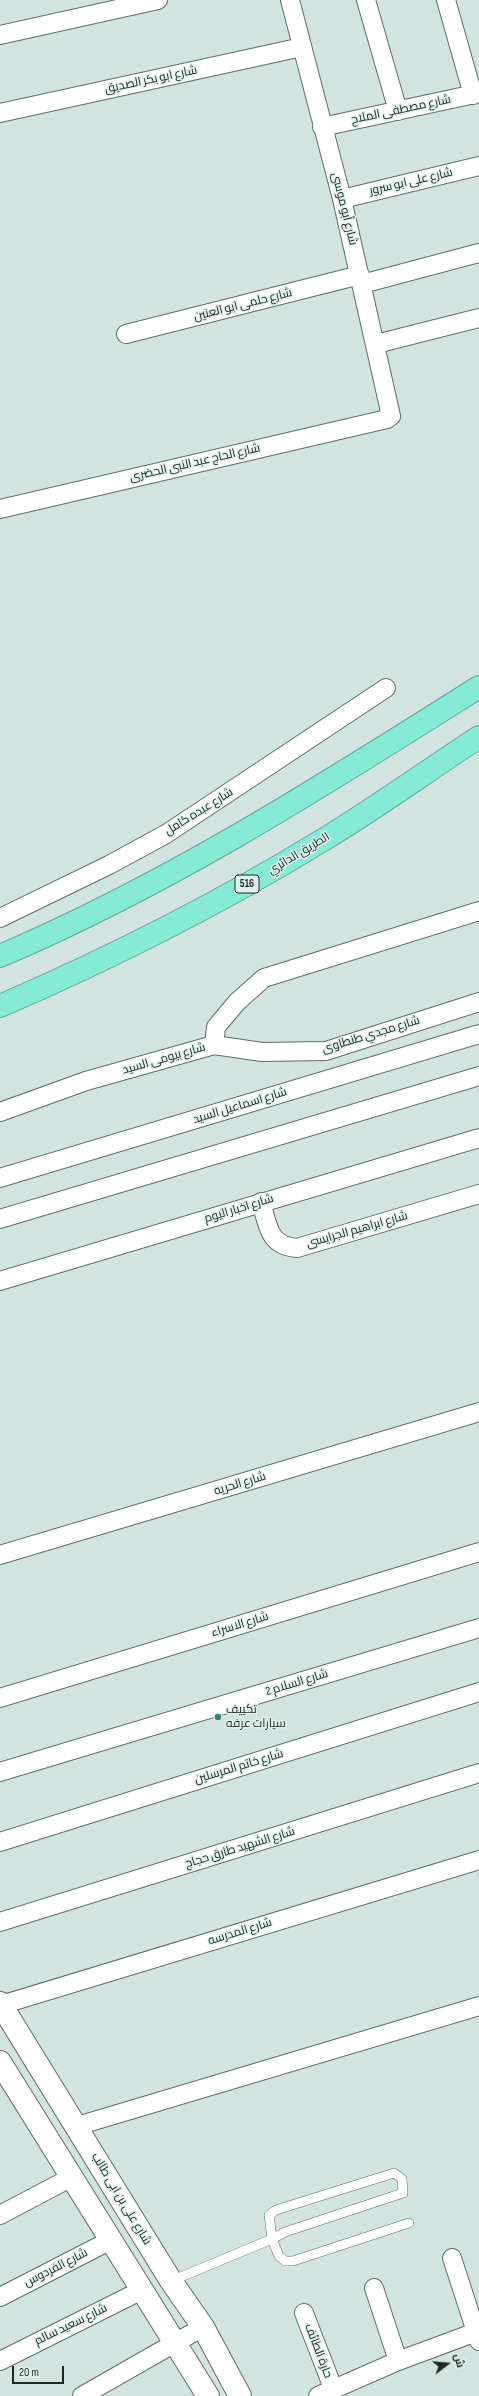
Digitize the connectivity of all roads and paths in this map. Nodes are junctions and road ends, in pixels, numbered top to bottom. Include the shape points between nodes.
1 (158, 0) edge
2 (290, 0) edge
3 (366, 0) edge
4 (446, 0) edge
5 (0, 35) edge
6 (302, 47) junction
7 (476, 94) edge
8 (398, 111) junction
9 (0, 113) edge
10 (322, 127) junction
11 (479, 166) edge
12 (342, 199) junction
13 (479, 253) edge
14 (361, 280) junction
15 (479, 318) edge
16 (126, 334) dead end
17 (376, 344) junction
18 (389, 418) joint
19 (0, 509) edge
20 (479, 687) edge
21 (386, 688) dead end
22 (479, 737) edge
23 (479, 911) edge
24 (0, 918) edge
25 (0, 956) edge
26 (25, 995) junction
27 (479, 1002) edge
28 (0, 1006) edge
29 (0, 1018) edge
30 (479, 1034) edge
31 (214, 1045) junction
32 (479, 1076) edge
33 (0, 1112) edge
34 (479, 1138) edge
35 (0, 1178) edge
36 (479, 1194) edge
37 (261, 1202) junction
38 (0, 1219) edge
39 (0, 1281) edge
40 (479, 1412) edge
41 (479, 1552) edge
42 (0, 1555) edge
43 (479, 1628) edge
44 (479, 1692) edge
45 (0, 1698) edge
46 (0, 1772) edge
47 (479, 1773) edge
48 (0, 1842) edge
49 (479, 1860) edge
50 (0, 1922) edge
51 (1, 2004) edge
52 (479, 2006) edge
53 (0, 2062) edge
54 (77, 2126) junction
55 (72, 2177) junction
56 (0, 2215) edge
57 (409, 2223) dead end
58 (272, 2239) junction
59 (111, 2240) junction
60 (452, 2258) dead end
61 (171, 2281) junction
62 (374, 2288) dead end
63 (142, 2290) junction
64 (0, 2297) edge
65 (304, 2313) dead end
66 (203, 2326) junction
67 (478, 2335) edge
68 (175, 2342) junction
69 (0, 2361) edge
70 (398, 2362) junction
71 (325, 2392) edge
72 (82, 2396) edge
73 (208, 2396) edge
74 (240, 2396) edge

1 - 5 street
2 - 6 street, شارع أبو موسى
3 - 8 street
4 - 7 street
6 - 9 street, شارع ابو بكر الصديق
6 - 10 street, شارع أبو موسى
7 - 8 street, شارع مصطفى الملاح
8 - 10 street, شارع مصطفى الملاح
10 - 12 street, شارع أبو موسى
11 - 12 street, شارع على ابو سرور
12 - 14 street, شارع أبو موسى
13 - 14 street, شارع حلمى ابو العنين
14 - 16 street, شارع حلمى ابو العنين
14 - 17 street, شارع أبو موسى
15 - 17 street
17 - 18 street, شارع أبو موسى via 392,412
18 - 19 street, شارع الحاج عبد النبى الحضرى
20 - 25 highway via 302,799 146,886
21 - 24 street, شارع عبده كامل via 166,834 110,866
22 - 26 highway, الطريق الدائري / 516 via 324,840 263,875 109,956
23 - 31 street, شارع بيومى السيد via 264,978 237,1002 216,1027
26 - 28 highway, الطريق الدائري / 516
26 - 29 highway
27 - 31 street, شارع مجدي طنطاوى via 326,1051 262,1052
30 - 35 street, شارع اسماعيل السيد
31 - 33 street, شارع بيومى السيد via 86,1081
32 - 38 street
34 - 37 street, شارع اخبار اليوم
36 - 37 street, شارع ابراهيم الجرايسى via 297,1248 284,1247 274,1240
37 - 39 street, شارع اخبار اليوم
40 - 42 street, شارع الحريه
41 - 45 street, شارع الاسراء
43 - 46 street, شارع السلام 2
44 - 48 street, شارع خاتم المرسلين
47 - 50 street, شارع الشهيد طارق حجاج
49 - 51 street, شارع المدرسه
51 - 54 street, شارع على بن ابى طالب
52 - 54 street
53 - 55 street
54 - 61 street, شارع على بن ابى طالب
55 - 56 street
55 - 59 street
57 - 58 lane via 293,2261 285,2261 279,2256
58 - 58 lane via 269,2215 276,2210 394,2173 402,2179 403,2192 285,2232
58 - 61 lane
59 - 63 street
59 - 64 street, شارع الفردوس
60 - 67 street
61 - 66 street, شارع على بن ابى طالب
62 - 70 street
63 - 68 street
63 - 69 street, شارع سعيد سالم
65 - 71 street, حارة الطائف
66 - 68 street
66 - 74 street, شارع على بن ابى طالب
67 - 70 street
68 - 72 street
68 - 73 street
70 - 71 street

